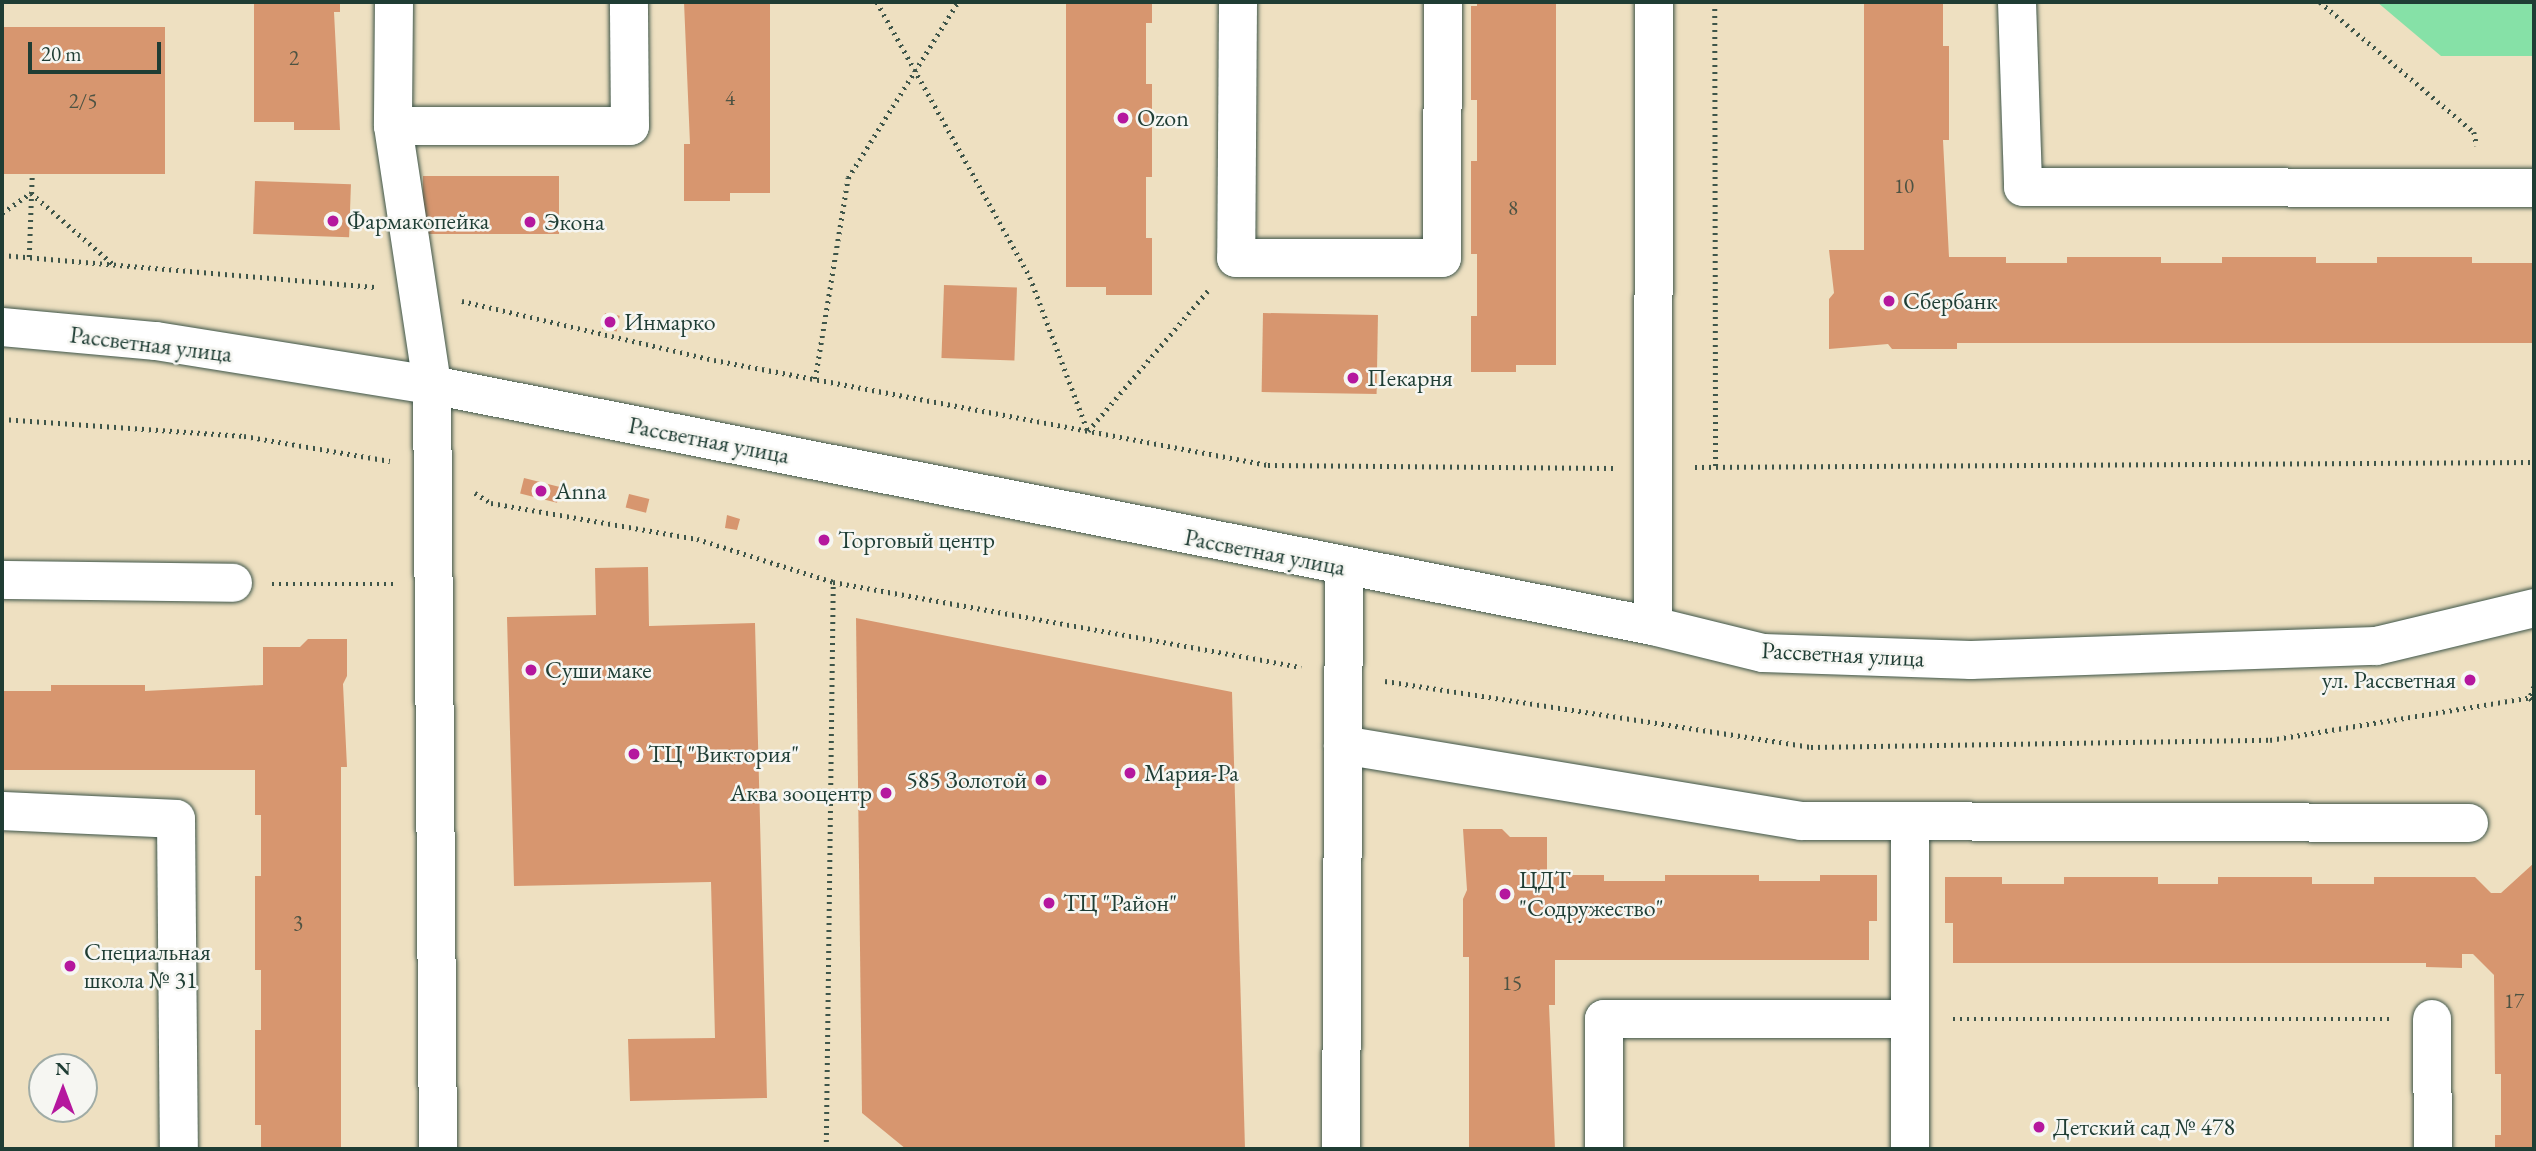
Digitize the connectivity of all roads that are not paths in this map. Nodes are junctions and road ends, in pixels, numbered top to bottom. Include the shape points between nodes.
1 (394, 2) edge
2 (629, 2) edge
3 (1238, 2) edge
4 (1443, 2) edge
5 (1654, 2) edge
6 (2017, 2) edge
7 (393, 126) junction
8 (2534, 188) edge
9 (2, 327) edge
10 (432, 386) junction
11 (1344, 568) junction
12 (2, 580) edge
13 (233, 583) road end
14 (2534, 608) edge
15 (1653, 626) junction
16 (1343, 746) junction
17 (2, 811) edge
18 (2469, 823) dead end
19 (1910, 824) junction
20 (1910, 1018) junction
21 (2432, 1018) road end
22 (179, 1149) edge
23 (438, 1149) edge
24 (1341, 1149) edge
25 (1604, 1149) edge
26 (1910, 1149) edge
27 (2433, 1149) edge

1 - 7 street
2 - 7 street via 630,126
3 - 4 street via 1236,258 1441,258
5 - 15 street
6 - 8 street via 2023,187
7 - 10 street
9 - 10 street, Рассветная улица via 156,341
10 - 11 street, Рассветная улица
10 - 23 street
11 - 15 street, Рассветная улица
11 - 16 street
12 - 13 street
14 - 15 street, Рассветная улица via 2376,646 1971,660 1763,653
16 - 19 street via 1801,821
16 - 24 street
17 - 22 street via 176,819
18 - 19 street
19 - 20 street
20 - 25 street via 1604,1018
20 - 26 street
21 - 27 street

